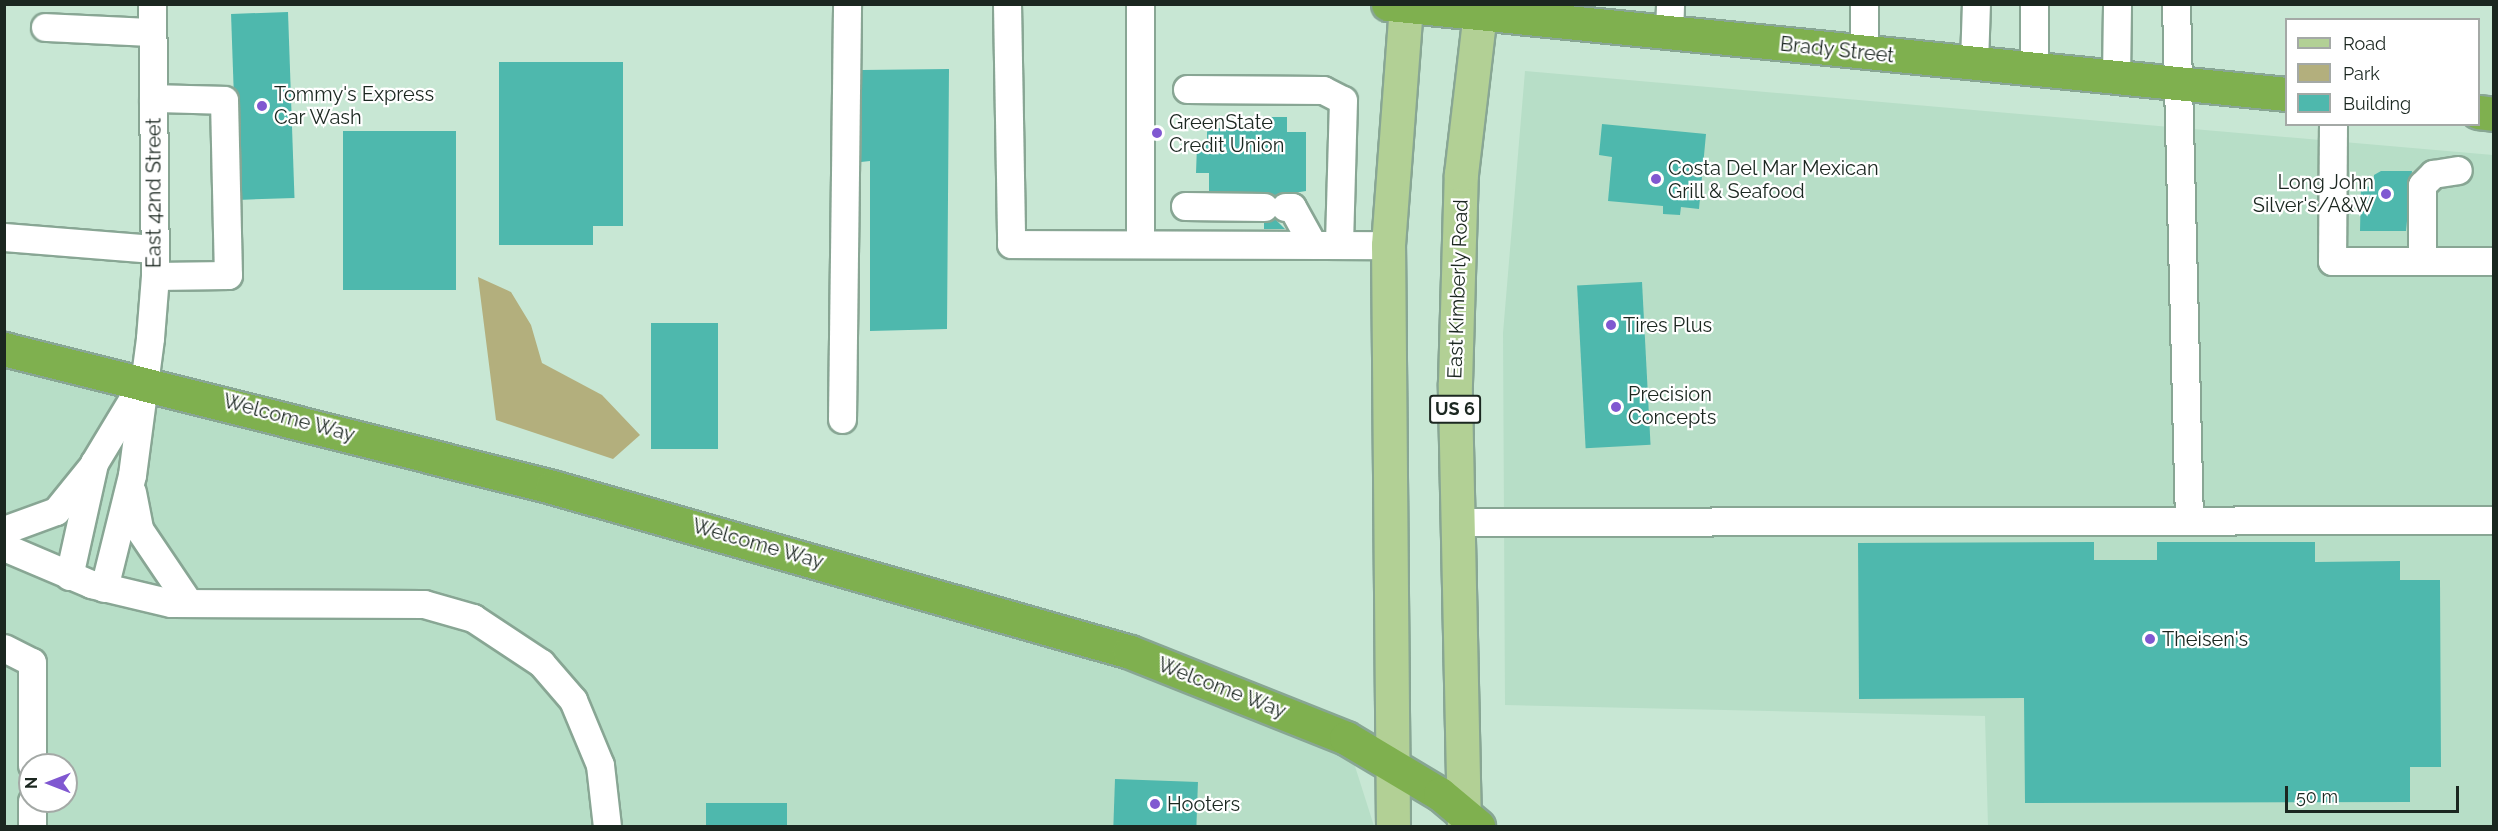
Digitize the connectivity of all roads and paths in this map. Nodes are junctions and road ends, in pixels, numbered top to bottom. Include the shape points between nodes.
1 (152, 4) edge
2 (847, 4) edge
3 (1007, 4) edge
4 (1140, 4) edge
5 (1864, 4) edge
6 (1976, 4) edge
7 (2034, 4) edge
8 (2117, 4) edge
9 (2176, 4) edge
10 (1400, 5) edge
11 (1480, 9) edge
12 (1669, 19) edge
13 (45, 27) dead end
14 (152, 32) junction
15 (1864, 52) junction
16 (1974, 63) junction
17 (2034, 69) junction
18 (2116, 78) junction
19 (2177, 84) junction
20 (1186, 88) dead end
21 (2285, 94) edge
22 (153, 98) junction
23 (2333, 126) edge
24 (2458, 170) dead end
25 (1185, 206) dead end
26 (4, 237) edge
27 (1140, 244) junction
28 (1326, 245) junction
29 (1388, 245) junction
30 (154, 249) junction
31 (2422, 261) junction
32 (2493, 261) edge
33 (155, 276) junction
34 (4, 349) edge
35 (143, 381) junction
36 (842, 419) dead end
37 (94, 463) junction
38 (132, 475) junction
39 (2493, 520) edge
40 (2189, 521) junction
41 (1457, 522) junction
42 (4, 530) edge
43 (4, 547) edge
44 (69, 576) junction
45 (104, 588) junction
46 (189, 603) junction
47 (4, 648) edge
48 (32, 753) edge
49 (1393, 766) junction
50 (1468, 822) edge
51 (607, 826) edge
52 (1393, 826) edge

1 - 14 street, East 42nd Street
2 - 36 street
3 - 27 street via 1011,244
4 - 27 street
5 - 15 street
6 - 16 street
7 - 17 street
8 - 18 street
9 - 19 street
10 - 11 highway, Brady Street
10 - 29 main road
11 - 12 highway, Brady Street
11 - 41 main road, East Kimberly Road / US 6 via 1461,174
12 - 15 highway, Brady Street
13 - 14 street
14 - 22 street, East 42nd Street
15 - 16 highway, Brady Street
16 - 17 highway, Brady Street
17 - 18 highway, Brady Street
18 - 19 highway, Brady Street
19 - 21 highway, Brady Street
19 - 40 street
20 - 28 street via 1323,90 1343,100
22 - 30 street, East 42nd Street
22 - 33 street via 224,100 228,275
23 - 31 street via 2332,261
24 - 31 street via 2433,174 2422,185
25 - 28 street via 1292,207
26 - 30 street
27 - 28 street
28 - 29 street
29 - 49 main road
30 - 33 street, East 42nd Street
31 - 32 street
33 - 35 street, East 42nd Street
34 - 35 highway, Welcome Way
35 - 37 street
35 - 38 street, East 42nd Street
35 - 49 highway, Welcome Way via 552,487 1108,645 1292,715
37 - 42 street via 56,511
37 - 44 street
38 - 45 street
38 - 46 street via 139,529
39 - 40 street
40 - 41 street
41 - 50 main road, East Kimberly Road / US 6
43 - 44 street
44 - 45 street
45 - 46 street
46 - 51 street via 424,604 472,618 541,663 573,700 600,765
47 - 48 street via 32,662
49 - 50 highway, Welcome Way
49 - 52 main road

